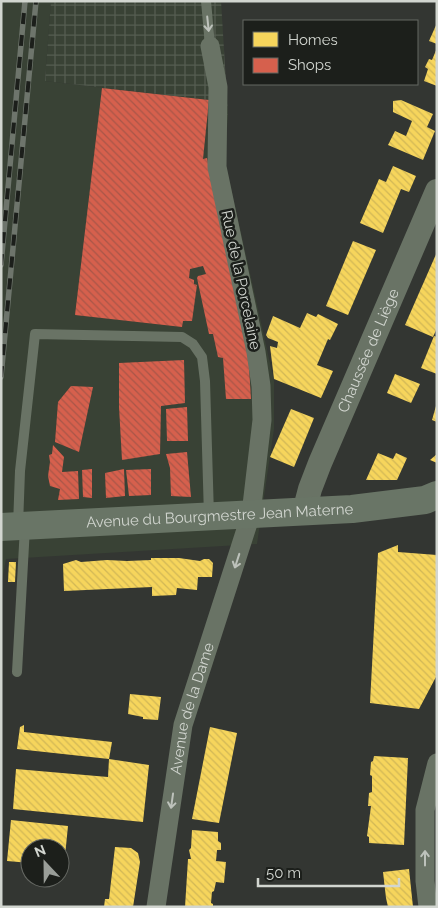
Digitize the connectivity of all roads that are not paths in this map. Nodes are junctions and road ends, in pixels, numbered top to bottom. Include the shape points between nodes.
1 (206, 1) edge
2 (210, 46) joint
3 (437, 191) edge
4 (437, 495) edge
5 (304, 512) junction
6 (251, 514) junction
7 (209, 517) junction
8 (15, 526) edge
9 (17, 672) dead end
10 (437, 763) edge
11 (156, 907) edge
12 (428, 907) edge

1 -> 2 lane
2 - 6 street, Rue de la Porcelaine via 218,87 217,167 256,352 260,386 262,420
3 - 5 street, Chaussée de Liège via 320,463
4 - 5 main road, Avenue du Bourgmestre Jean Materne via 425,500
5 - 6 main road, Avenue du Bourgmestre Jean Materne
6 - 7 main road, Avenue du Bourgmestre Jean Materne
6 -> 11 street, Avenue de la Dame via 182,725
7 - 8 main road, Avenue du Bourgmestre Jean Materne
7 - 8 lane via 205,381 202,357 193,344 182,337 35,334
8 - 9 lane
12 -> 10 street via 425,810

